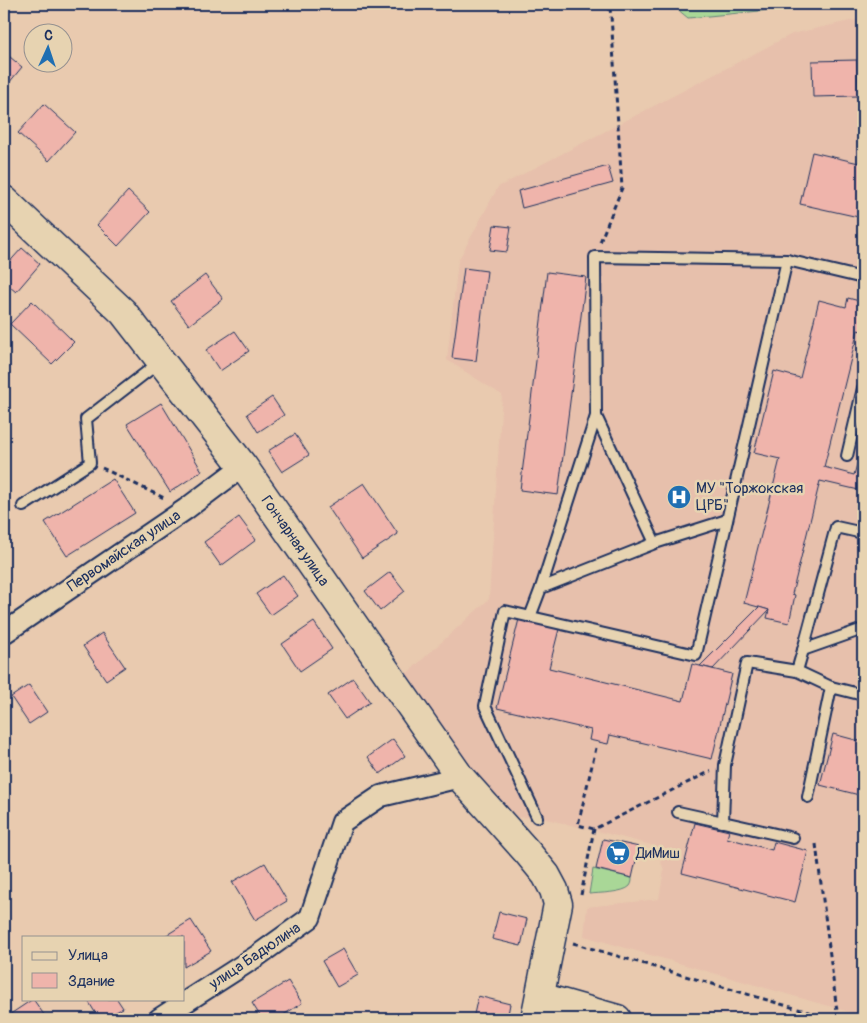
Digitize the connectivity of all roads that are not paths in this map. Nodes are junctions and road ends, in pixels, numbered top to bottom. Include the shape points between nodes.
1 (4, 200) edge
2 (787, 260) junction
3 (863, 278) edge
4 (161, 361) junction
5 (863, 388) edge
6 (861, 405) edge
7 (596, 416) junction
8 (847, 456) dead end
9 (243, 466) junction
10 (23, 506) dead end
11 (727, 520) junction
12 (863, 533) edge
13 (655, 543) junction
14 (541, 588) junction
15 (530, 617) junction
16 (863, 629) edge
17 (4, 633) edge
18 (803, 650) junction
19 (798, 671) junction
20 (831, 686) junction
21 (863, 695) edge
22 (460, 777) junction
23 (808, 797) dead end
24 (678, 812) dead end
25 (537, 817) dead end
26 (723, 822) junction
27 (792, 838) dead end
28 (538, 1008) edge
29 (159, 1019) edge
30 (616, 1019) edge

1 - 4 street, Гончарная улица via 123,312
2 - 3 lane
2 - 7 lane via 594,257
2 - 11 lane
4 - 9 street, Гончарная улица
4 - 10 lane via 86,418 90,463
5 - 6 lane
6 - 8 lane
7 - 13 lane
7 - 14 lane
9 - 17 street, Первомайская улица via 186,509
9 - 22 street, Гончарная улица
11 - 13 lane
11 - 15 lane via 696,655
12 - 18 lane via 836,527
13 - 14 lane
14 - 15 lane
15 - 25 lane via 505,611 485,706
16 - 18 lane
18 - 19 lane
19 - 20 lane
19 - 26 lane via 747,663 725,765
20 - 21 lane
20 - 23 lane
22 - 28 street, Гончарная улица via 534,860 554,890 569,900
22 - 29 street, улица Бадюлина via 381,796 342,822 310,918
24 - 26 lane
26 - 27 lane
28 - 30 street

